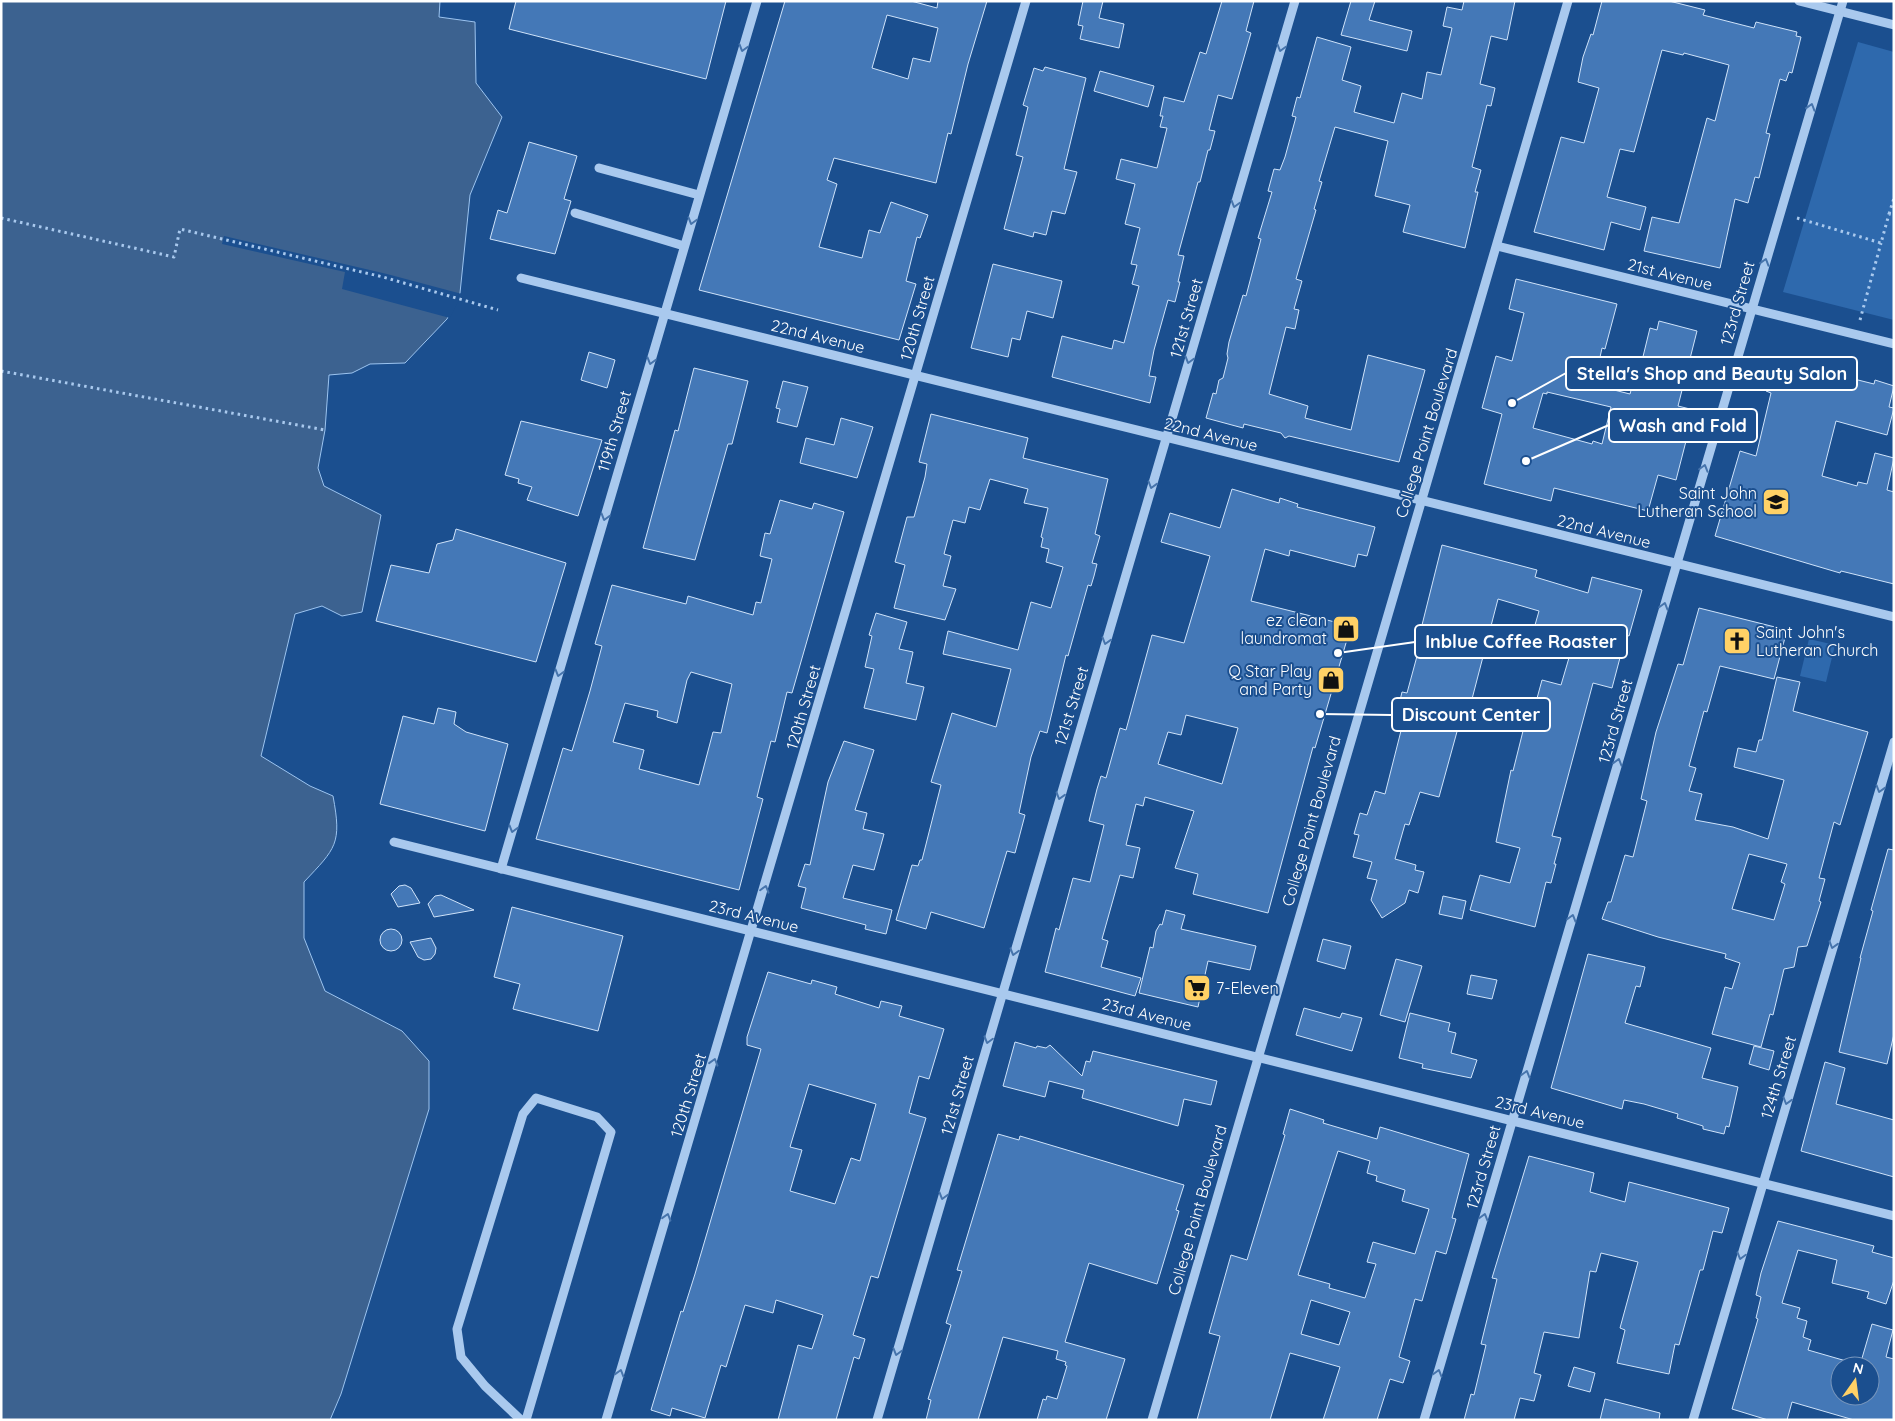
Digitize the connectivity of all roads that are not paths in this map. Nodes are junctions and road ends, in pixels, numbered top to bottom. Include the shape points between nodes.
1 (757, 1) edge
2 (1026, 1) edge
3 (1295, 1) edge
4 (1568, 1) edge
5 (1799, 1) edge
6 (1843, 1) edge
7 (1840, 11) junction
8 (1894, 25) edge
9 (599, 168) dead end
10 (699, 195) junction
11 (575, 214) dead end
12 (684, 246) junction
13 (1496, 246) junction
14 (521, 278) dead end
15 (1751, 309) junction
16 (664, 314) junction
17 (1894, 344) edge
18 (916, 376) junction
19 (1166, 438) junction
20 (1421, 501) junction
21 (1676, 565) junction
22 (1894, 617) edge
23 (1894, 742) edge
24 (394, 842) dead end
25 (501, 869) junction
26 (752, 931) junction
27 (1002, 993) junction
28 (1257, 1057) junction
29 (1512, 1120) junction
30 (1762, 1183) junction
31 (1894, 1216) edge
32 (521, 1420) edge
33 (526, 1420) edge
34 (606, 1420) edge
35 (877, 1420) edge
36 (1152, 1420) edge
37 (1424, 1420) edge
38 (1693, 1420) edge

1 -> 10 street, 119th Street
2 - 18 street, 120th Street
3 -> 19 street, 121st Street
4 - 13 street, College Point Boulevard
5 - 7 street
6 - 7 street, 123rd Street
7 - 8 street
15 -> 7 street, 123rd Street
9 - 10 street
10 -> 12 street, 119th Street
11 - 12 street
12 - 16 street, 119th Street
13 - 15 street, 21st Avenue
13 - 20 street, College Point Boulevard
14 - 16 street, 22nd Avenue
15 - 17 street, 21st Avenue
21 -> 15 street, 123rd Street
16 - 18 street, 22nd Avenue
16 -> 25 street, 119th Street
18 - 19 street, 22nd Avenue
26 -> 18 street, 120th Street
19 - 20 street, 22nd Avenue
19 -> 27 street, 121st Street
20 - 21 street, 22nd Avenue
20 - 28 street, College Point Boulevard
21 - 22 street, 22nd Avenue
29 -> 21 street, 123rd Street
23 -> 30 street, 124th Street
24 - 25 street, 23rd Avenue
25 - 26 street, 23rd Avenue
26 - 27 street, 23rd Avenue
34 -> 26 street, 120th Street
27 - 28 street, 23rd Avenue
27 -> 35 street, 121st Street
28 - 29 street, 23rd Avenue
28 - 36 street, College Point Boulevard
29 - 30 street, 23rd Avenue
37 -> 29 street, 123rd Street
30 - 31 street, 23rd Avenue
30 -> 38 street, 124th Street
32 - 33 street via 485,1386 462,1357 457,1329 522,1114 536,1098 597,1117 611,1132

